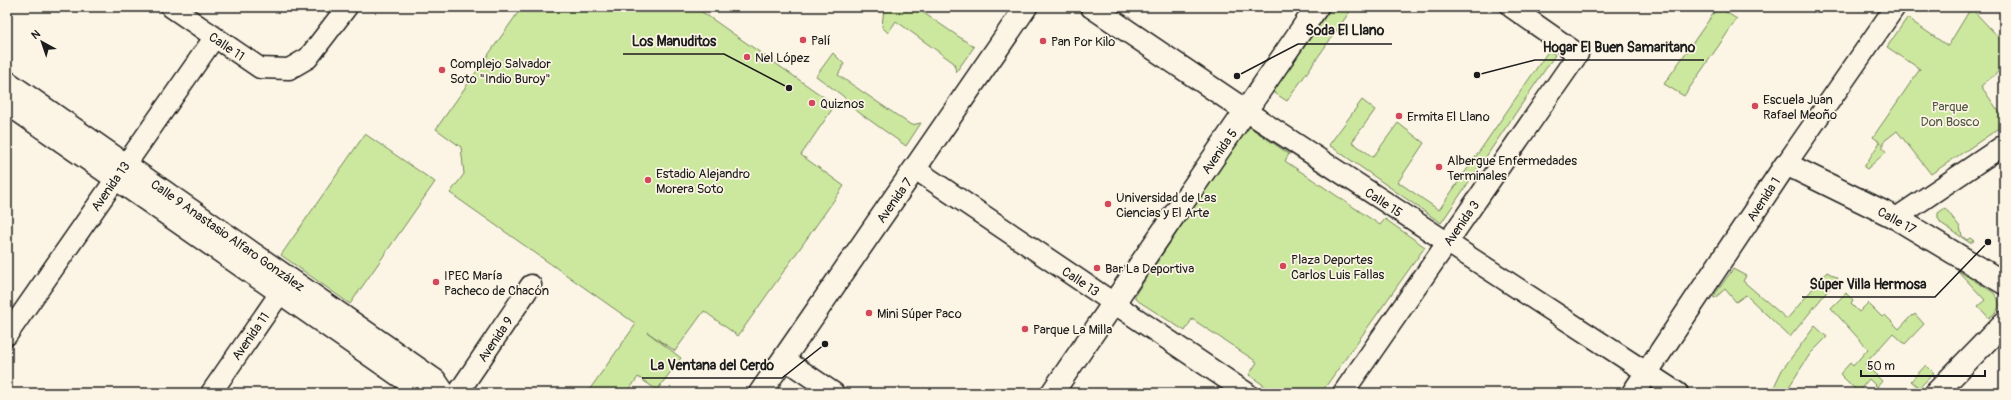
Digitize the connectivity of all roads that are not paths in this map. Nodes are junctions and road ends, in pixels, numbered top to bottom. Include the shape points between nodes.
1 (171, 7) edge
2 (347, 7) edge
3 (1026, 7) edge
4 (1092, 7) edge
5 (1317, 7) edge
6 (1511, 7) edge
7 (1895, 7) edge
8 (214, 38) junction
9 (7, 82) edge
10 (7, 104) edge
11 (1246, 111) junction
12 (2004, 145) edge
13 (1786, 164) junction
14 (915, 169) junction
15 (120, 171) junction
16 (1896, 218) junction
17 (1447, 243) junction
18 (2004, 283) edge
19 (531, 284) dead end
20 (285, 287) junction
21 (1114, 303) junction
22 (2004, 323) edge
23 (7, 335) edge
24 (784, 359) junction
25 (1647, 372) junction
26 (211, 393) edge
27 (422, 393) edge
28 (445, 393) edge
29 (458, 393) edge
30 (760, 393) edge
31 (834, 393) edge
32 (1052, 393) edge
33 (1247, 393) edge
34 (1343, 393) edge
35 (1633, 393) edge
36 (1678, 393) edge
37 (1936, 393) edge

1 - 8 street, Calle 11
2 - 8 street, Calle 11 via 308,58 289,69 260,68
3 - 14 main road, Avenida 7
4 - 11 main road, Calle 15
5 - 11 main road, Avenida 5
6 - 17 street, Avenida 3 via 1578,54
7 - 13 street, Avenida 1
8 - 15 street, Avenida 13
9 - 15 street, Calle 9 Anastasio Alfaro González
10 - 15 street, Calle 9 Anastasio Alfaro González
11 - 17 street, Calle 15
11 - 21 main road, Avenida 5
12 - 16 street
13 - 16 main road, Calle 17
13 - 25 main road, Avenida 1
14 - 21 street, Calle 13
14 - 24 main road, Avenida 7
15 - 20 street, Calle 9 Anastasio Alfaro González
15 - 23 street, Avenida 13
16 - 18 main road, Calle 17
17 - 25 street, Calle 15
17 - 34 street, Avenida 3
19 - 29 street, Avenida 9
20 - 26 street, Avenida 11
20 - 27 street, Calle 9 Anastasio Alfaro González
20 - 28 street, Calle 9 Anastasio Alfaro González via 436,380
21 - 32 main road, Avenida 5
21 - 33 street, Calle 13
22 - 37 main road
24 - 30 main road, Avenida 7
24 - 31 street
25 - 35 main road, Avenida 1
25 - 36 street, Calle 15

